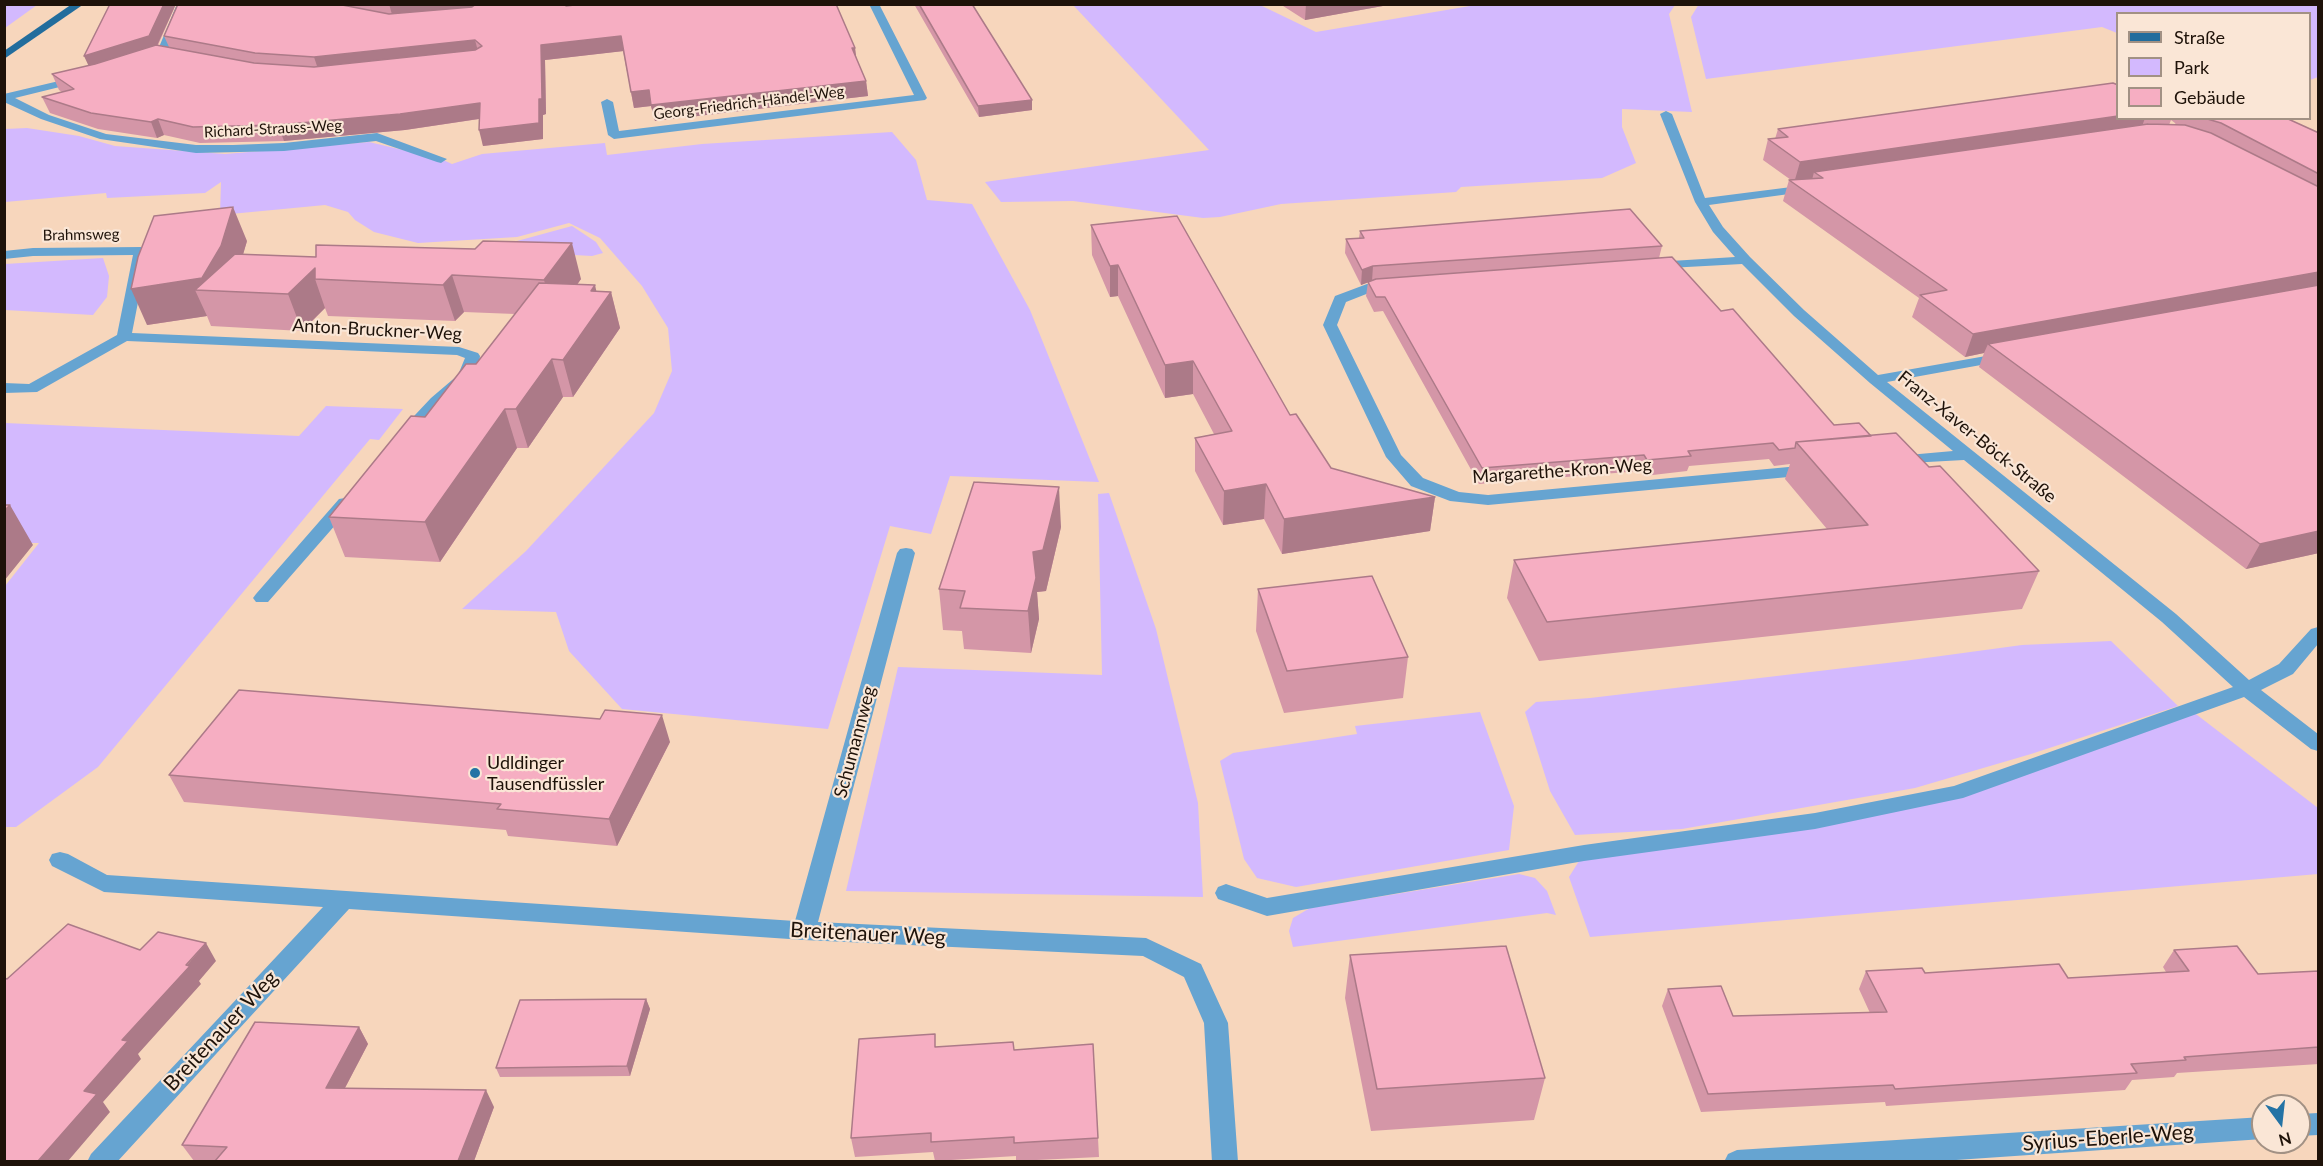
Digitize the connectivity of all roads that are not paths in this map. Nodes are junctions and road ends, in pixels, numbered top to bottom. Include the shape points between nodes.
1 (79, 4) edge
2 (182, 4) edge
3 (874, 4) edge
4 (4, 56) edge
5 (130, 65) edge
6 (97, 75) edge
7 (5, 97) edge
8 (607, 102) dead end
9 (1666, 114) dead end
10 (441, 159) dead end
11 (1825, 185) edge
12 (1701, 202) junction
13 (4, 255) edge
14 (1745, 260) junction
15 (1638, 268) edge
16 (1406, 285) edge
17 (124, 337) junction
18 (2015, 355) edge
19 (1875, 380) junction
20 (4, 388) edge
21 (393, 448) edge
22 (1967, 454) junction
23 (1880, 463) edge
24 (1820, 469) edge
25 (355, 492) edge
26 (906, 553) dead end
27 (262, 598) dead end
28 (2319, 633) edge
29 (2247, 690) junction
30 (2319, 744) edge
31 (60, 860) dead end
32 (1226, 893) dead end
33 (342, 901) junction
34 (804, 931) junction
35 (2251, 1129) edge
36 (100, 1161) edge
37 (1225, 1161) edge
38 (1737, 1161) edge

1 - 4 main road
2 - 5 street via 167,55
3 - 8 street, Georg-Friedrich-Händel-Weg via 921,98 614,135
6 - 7 street
7 - 10 street, Richard-Strauss-Weg via 45,117 104,137 196,149 284,147 377,137
9 - 12 street, Franz-Xaver-Böck-Straße
11 - 12 street
12 - 14 street, Franz-Xaver-Böck-Straße
13 - 17 street, Brahmsweg via 141,250
14 - 15 street
14 - 19 street, Franz-Xaver-Böck-Straße
16 - 24 street, Margarethe-Kron-Weg via 1371,287 1340,299 1330,325 1394,457 1417,482 1456,497 1488,500
17 - 20 street via 32,389
17 - 21 street, Anton-Bruckner-Weg via 459,351 473,356 464,378 436,401
18 - 19 street
19 - 22 street, Franz-Xaver-Böck-Straße
22 - 23 street
22 - 29 street, Franz-Xaver-Böck-Straße via 2169,618
25 - 27 street
26 - 34 street, Schumannweg
28 - 29 street via 2286,669
29 - 30 street, Franz-Xaver-Böck-Straße
29 - 32 street via 1956,793 1827,819 1584,853 1267,908
31 - 33 street, Breitenauer Weg via 104,883
33 - 34 street, Breitenauer Weg
33 - 36 street, Breitenauer Weg
34 - 37 street, Breitenauer Weg via 1146,947 1193,971 1216,1023
35 - 38 street, Syrius-Eberle-Weg

